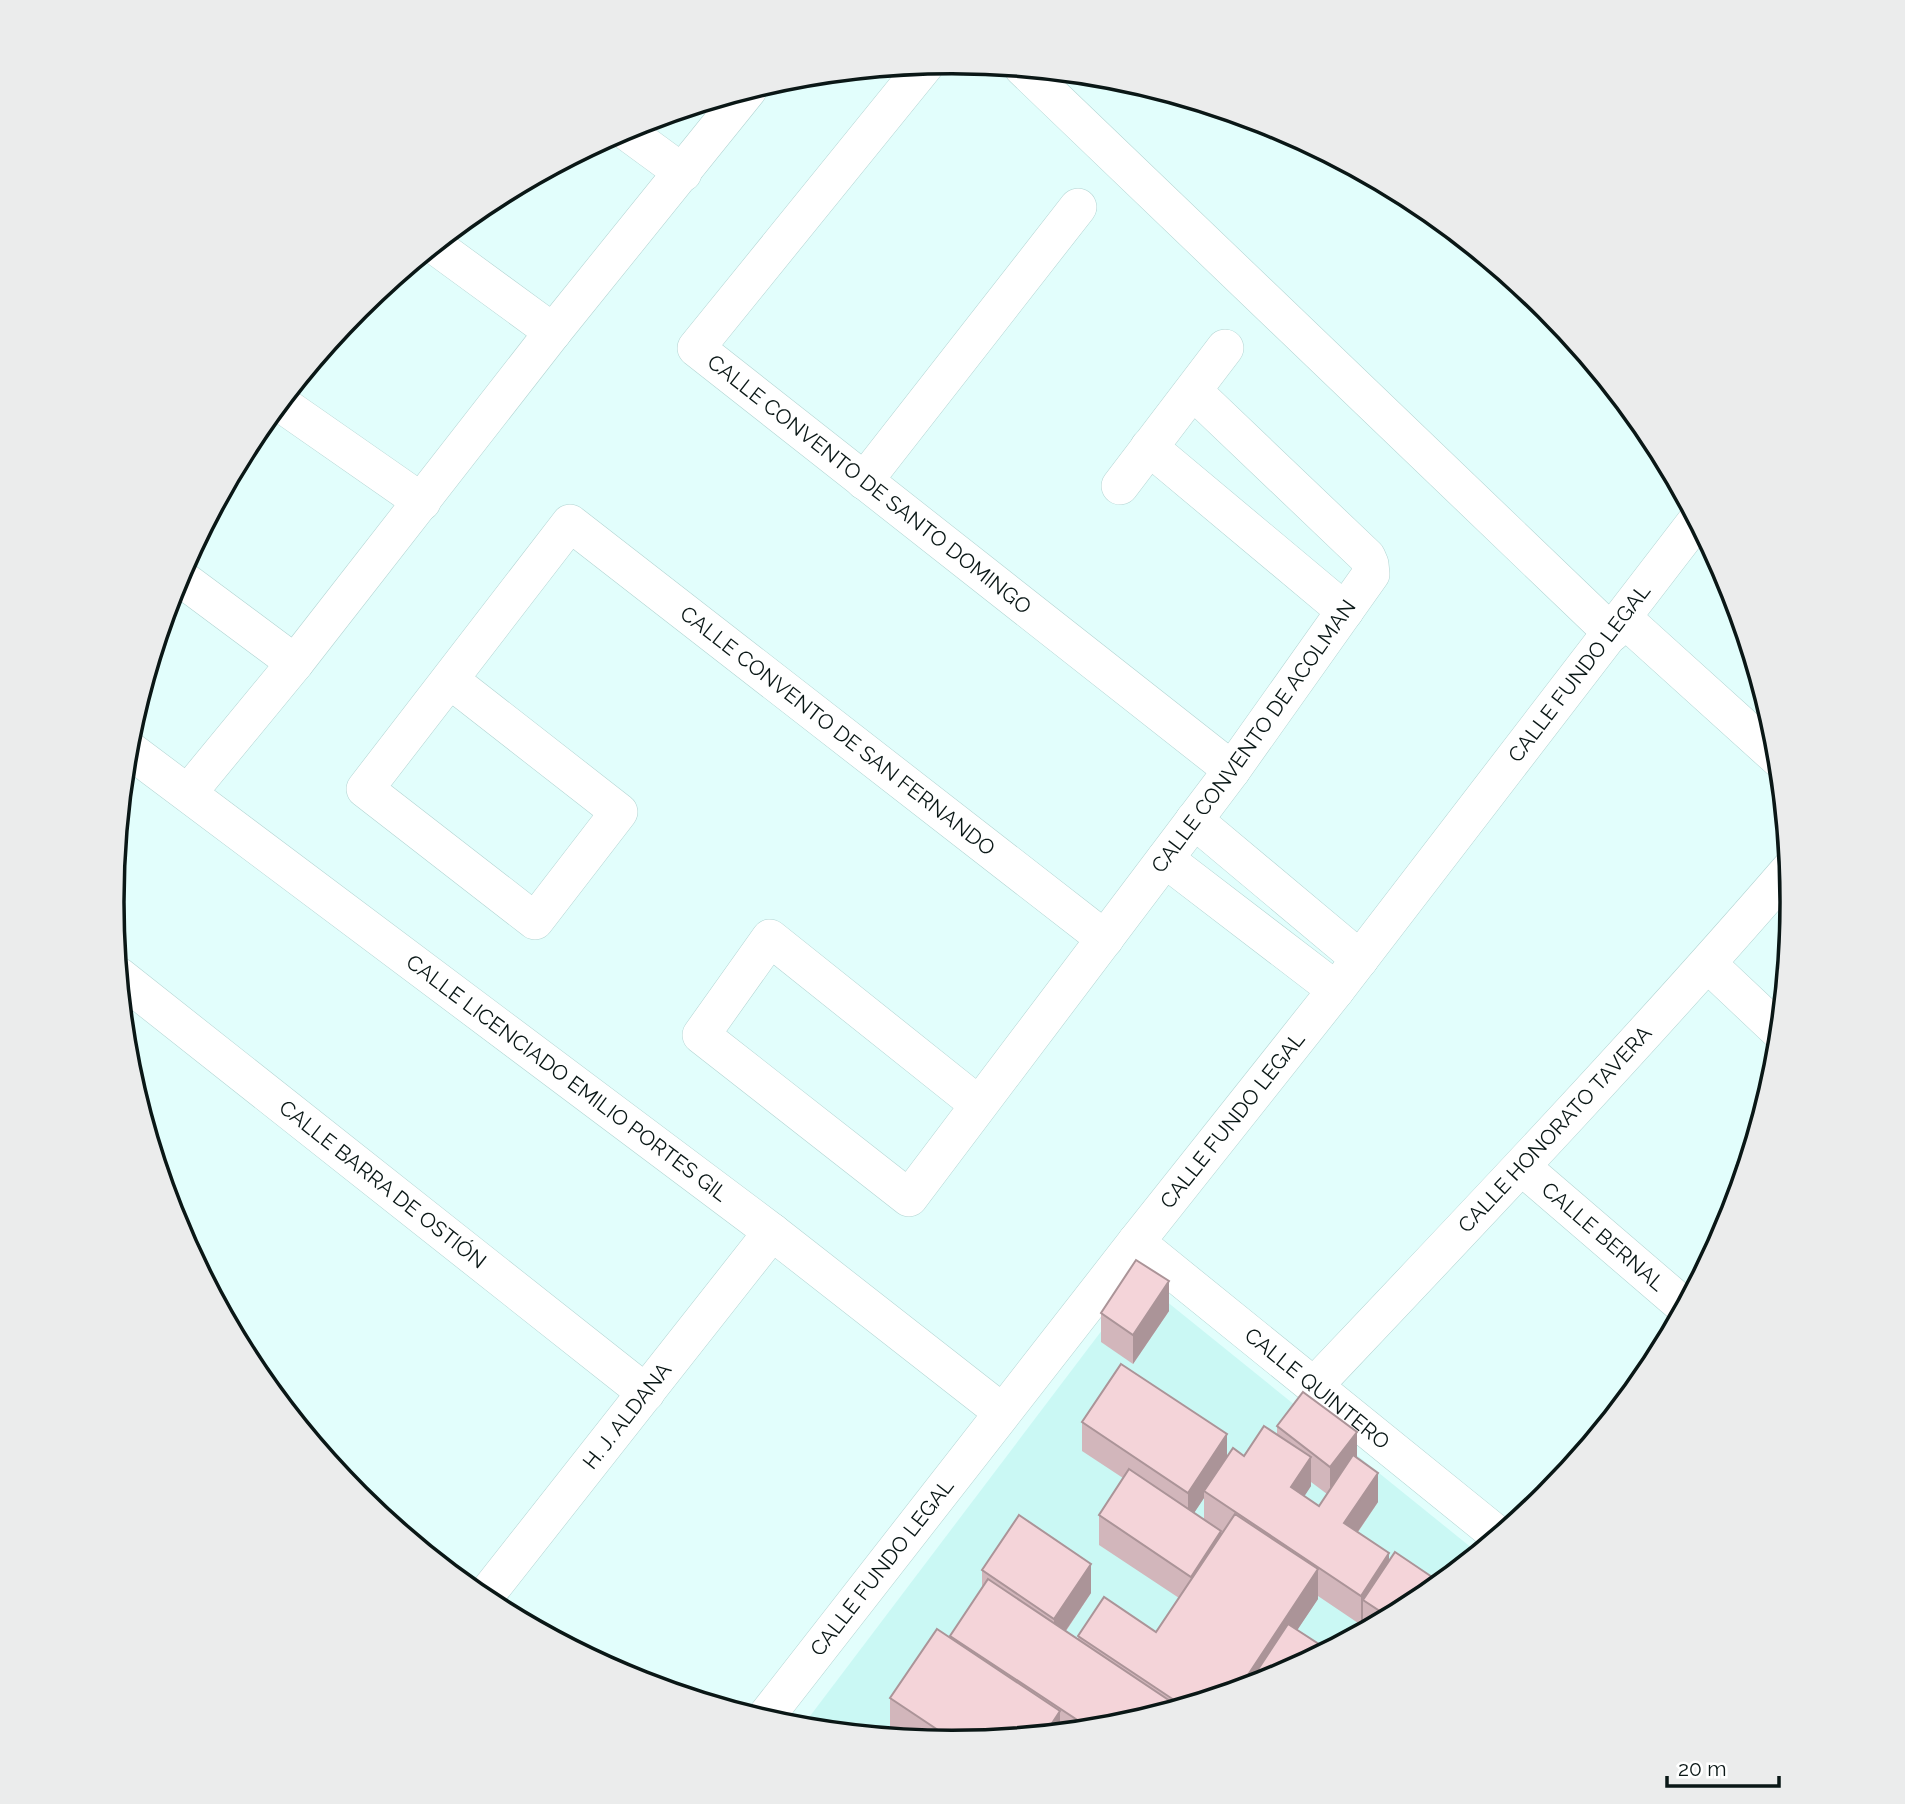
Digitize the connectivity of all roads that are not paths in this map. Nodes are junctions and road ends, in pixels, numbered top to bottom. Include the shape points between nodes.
1 (917, 75) edge
2 (1034, 78) edge
3 (739, 102) edge
4 (634, 137) edge
5 (683, 173) junction
6 (1078, 207) dead end
7 (441, 250) edge
8 (553, 331) junction
9 (1225, 348) dead end
10 (1193, 391) junction
11 (288, 408) edge
12 (1149, 447) junction
13 (864, 481) junction
14 (1120, 486) dead end
15 (422, 502) junction
16 (1691, 527) edge
17 (188, 583) edge
18 (1345, 611) junction
19 (1618, 625) junction
20 (295, 663) junction
21 (450, 680) junction
22 (1766, 749) edge
23 (137, 756) edge
24 (1232, 770) junction
25 (188, 793) junction
26 (1194, 820) junction
27 (1165, 859) junction
28 (1780, 880) edge
29 (1105, 939) junction
30 (1360, 959) junction
31 (1708, 964) junction
32 (128, 982) edge
33 (1336, 990) junction
34 (1772, 1024) edge
35 (979, 1105) junction
36 (1522, 1167) junction
37 (772, 1232) junction
38 (1136, 1242) junction
39 (1678, 1301) edge
40 (1314, 1386) junction
41 (646, 1393) junction
42 (1002, 1412) junction
43 (1492, 1530) edge
44 (491, 1590) edge
45 (771, 1710) edge

1 - 13 street, CALLE CONVENTO DE SANTO DOMINGO via 696,348
2 - 19 street
3 - 5 street
4 - 5 street
5 - 8 street
6 - 13 street
7 - 8 street
8 - 15 street
9 - 10 street
10 - 12 street
10 - 18 street, CALLE CONVENTO DE ACOLMAN via 1367,557 1371,574
11 - 15 street
12 - 14 street
12 - 18 street
13 - 24 street, CALLE CONVENTO DE SANTO DOMINGO
15 - 20 street
16 - 19 street, CALLE FUNDO LEGAL
17 - 20 street
18 - 24 street, CALLE CONVENTO DE ACOLMAN
19 - 22 street
19 - 30 street, CALLE FUNDO LEGAL
20 - 25 street
21 - 21 street via 365,789 535,921 619,812
21 - 29 street, CALLE CONVENTO DE SAN FERNANDO via 570,523
23 - 25 street, CALLE LICENCIADO EMILIO PORTES GIL
24 - 26 street, CALLE CONVENTO DE ACOLMAN
25 - 37 street, CALLE LICENCIADO EMILIO PORTES GIL
26 - 27 street, CALLE CONVENTO DE ACOLMAN
26 - 30 street
27 - 29 street, CALLE CONVENTO DE ACOLMAN
27 - 33 street
28 - 31 street, CALLE HONORATO TAVERA
29 - 35 street, CALLE CONVENTO DE ACOLMAN
30 - 33 street, CALLE FUNDO LEGAL
31 - 34 street
31 - 36 street, CALLE HONORATO TAVERA
32 - 41 street, CALLE BARRA DE OSTIÓN
33 - 38 street, CALLE FUNDO LEGAL
35 - 35 street, CALLE CONVENTO DE ACOLMAN via 909,1198 701,1035 770,938
36 - 39 street, CALLE BERNAL
36 - 40 street, CALLE HONORATO TAVERA
37 - 41 street, H. J. ALDANA
37 - 42 street, CALLE LICENCIADO EMILIO PORTES GIL
38 - 40 street, CALLE QUINTERO
38 - 42 street, CALLE FUNDO LEGAL
40 - 43 street, CALLE QUINTERO
41 - 44 street, H. J. ALDANA
42 - 45 street, CALLE FUNDO LEGAL

